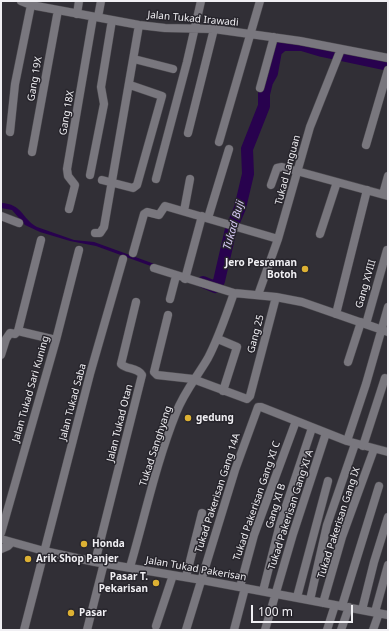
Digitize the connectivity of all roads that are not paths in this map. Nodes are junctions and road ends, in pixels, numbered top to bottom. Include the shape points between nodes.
1 (21, 1) edge
2 (79, 1) edge
3 (101, 1) edge
4 (201, 1) edge
5 (260, 1) edge
6 (40, 4) edge
7 (31, 5) junction
8 (58, 10) junction
9 (77, 14) junction
10 (95, 17) junction
11 (112, 20) junction
12 (139, 25) junction
13 (193, 29) junction
14 (214, 29) junction
15 (249, 34) junction
16 (274, 38) junction
17 (340, 53) junction
18 (388, 58) edge
19 (134, 59) junction
20 (173, 69) dead end
21 (388, 70) edge
22 (130, 85) junction
23 (260, 88) dead end
24 (10, 132) dead end
25 (188, 132) dead end
26 (219, 142) dead end
27 (366, 145) dead end
28 (230, 149) dead end
29 (32, 152) dead end
30 (298, 170) junction
31 (90, 175) dead end
32 (388, 176) edge
33 (156, 179) dead end
34 (190, 179) dead end
35 (102, 180) dead end
36 (337, 182) junction
37 (113, 183) junction
38 (271, 185) dead end
39 (367, 190) junction
40 (385, 195) edge
41 (69, 209) dead end
42 (184, 211) junction
43 (1, 216) edge
44 (205, 217) junction
45 (19, 223) dead end
46 (95, 233) dead end
47 (320, 234) dead end
48 (278, 239) junction
49 (41, 240) dead end
50 (79, 250) dead end
51 (387, 250) dead end
52 (133, 253) dead end
53 (123, 259) dead end
54 (154, 268) dead end
55 (176, 276) junction
56 (186, 277) junction
57 (234, 293) junction
58 (258, 295) junction
59 (276, 297) junction
60 (170, 299) dead end
61 (136, 302) dead end
62 (388, 307) edge
63 (336, 314) junction
64 (168, 315) dead end
65 (363, 323) junction
66 (18, 331) junction
67 (385, 331) edge
68 (218, 339) junction
69 (56, 340) junction
70 (1, 355) edge
71 (348, 362) dead end
72 (385, 378) dead end
73 (193, 380) junction
74 (223, 391) junction
75 (296, 421) junction
76 (312, 428) junction
77 (326, 433) junction
78 (346, 441) junction
79 (359, 445) junction
80 (374, 449) junction
81 (388, 452) edge
82 (328, 481) dead end
83 (379, 486) dead end
84 (202, 512) dead end
85 (388, 517) edge
86 (1, 533) edge
87 (1, 540) edge
88 (11, 543) junction
89 (1, 549) edge
90 (44, 551) junction
91 (95, 562) junction
92 (104, 563) junction
93 (388, 565) edge
94 (130, 567) junction
95 (173, 575) junction
96 (186, 577) junction
97 (202, 580) junction
98 (242, 587) junction
99 (263, 591) junction
100 (275, 594) junction
101 (297, 597) junction
102 (310, 600) junction
103 (323, 603) junction
104 (342, 606) junction
105 (362, 610) junction
106 (377, 612) junction
107 (388, 615) edge
108 (156, 626) dead end
109 (24, 630) edge
110 (87, 630) edge
111 (186, 630) edge
112 (234, 630) edge
113 (265, 630) edge
114 (327, 630) edge
115 (341, 630) edge
116 (373, 630) edge

1 - 7 street, Jalan Tukad Irawadi
2 - 9 street
3 - 10 street, Gang 18X
4 - 13 street
5 - 15 street
6 - 7 street, Jalan Tukad Irawadi
6 - 8 street, Jalan Tukad Irawadi
7 - 24 street via 14,91
8 - 9 street, Jalan Tukad Irawadi
8 - 29 street, Gang 19X
9 - 10 street, Jalan Tukad Irawadi
10 - 11 street, Jalan Tukad Irawadi
10 - 41 street, Gang 18X via 67,169 68,176 75,185
11 - 12 street, Jalan Tukad Irawadi
11 - 31 street via 101,87 104,104
12 - 13 street, Jalan Tukad Irawadi
12 - 19 street
13 - 14 street, Jalan Tukad Irawadi
13 - 33 street via 187,62
14 - 15 street, Jalan Tukad Irawadi
14 - 25 street
15 - 16 street, Jalan Tukad Irawadi
15 - 26 street
16 - 17 street, Jalan Tukad Irawadi
16 - 23 street
17 - 18 street, Jalan Tukad Irawadi
17 - 30 street, Tukad Languan via 310,127
19 - 20 street
19 - 22 street
21 - 27 street
22 - 37 street
22 - 37 street via 160,94 162,99 137,185 133,188
28 - 44 street
30 - 36 street
30 - 38 street via 277,168
30 - 48 street, Tukad Languan
32 - 40 street
34 - 42 street
35 - 37 street
36 - 39 street
36 - 47 street
37 - 46 street via 104,227 100,233
39 - 40 street
39 - 63 street
42 - 44 street
42 - 52 street via 165,206 160,215 145,213
43 - 45 street
44 - 48 street
44 - 56 street
48 - 58 street, Tukad Languan
49 - 66 street
50 - 69 street, Jalan Tukad Sari Kuning
51 - 65 street, Gang XVIII
53 - 90 street, Jalan Tukad Saba
54 - 55 street
55 - 56 street
55 - 60 street
56 - 57 street
57 - 58 street
57 - 68 street, Tukad Sanghyang
58 - 59 street
59 - 63 street via 302,302
59 - 74 street, Gang 25 via 250,396 247,399
61 - 91 street, Jalan Tukad Otan via 121,364 139,371 142,375
62 - 67 street
63 - 65 street
64 - 73 street via 154,372 157,375
65 - 67 street
65 - 71 street, Gang XVIII
66 - 69 street
66 - 70 street via 7,336
67 - 78 street
68 - 73 street, Tukad Sanghyang
68 - 74 street via 237,347
69 - 86 street, Jalan Tukad Sari Kuning
72 - 79 street
73 - 74 street
73 - 94 street, Tukad Sanghyang via 176,412 165,444
75 - 76 street, Tukad Pakerisan Gang 14A
75 - 97 street, Tukad Pakerisan Gang 14A via 261,407 256,409 232,478
75 - 98 street, Tukad Pakerisan Gang XI C via 260,516
76 - 77 street, Tukad Pakerisan Gang 14A
76 - 99 street, Gang XI B via 280,524
77 - 78 street, Tukad Pakerisan Gang 14A
77 - 100 street, Tukad Pakerisan Gang XI A
78 - 79 street, Tukad Pakerisan Gang 14A
79 - 80 street, Tukad Pakerisan Gang 14A
79 - 102 street via 327,524
80 - 81 street, Tukad Pakerisan Gang 14A
80 - 103 street, Tukad Pakerisan Gang IX via 342,537
82 - 101 street
83 - 104 street
84 - 96 street
85 - 105 street
87 - 88 street, Jalan Tukad Pakerisan
88 - 89 street
88 - 90 street, Jalan Tukad Pakerisan
90 - 91 street, Jalan Tukad Pakerisan
90 - 109 street, Jalan Tukad Saba
91 - 92 street, Jalan Tukad Pakerisan
92 - 94 street, Jalan Tukad Pakerisan
92 - 110 street
93 - 106 street
94 - 95 street, Jalan Tukad Pakerisan
95 - 96 street, Jalan Tukad Pakerisan
95 - 108 street
96 - 97 street, Jalan Tukad Pakerisan
97 - 98 street, Jalan Tukad Pakerisan
97 - 111 street
98 - 99 street, Jalan Tukad Pakerisan
98 - 112 street, Tukad Pakerisan Gang XI C
99 - 100 street, Jalan Tukad Pakerisan
100 - 101 street, Jalan Tukad Pakerisan
100 - 113 street, Tukad Pakerisan Gang XI A
101 - 102 street, Jalan Tukad Pakerisan
102 - 103 street, Jalan Tukad Pakerisan
103 - 104 street, Jalan Tukad Pakerisan
104 - 105 street, Jalan Tukad Pakerisan
104 - 114 street
104 - 115 street
105 - 106 street, Jalan Tukad Pakerisan
106 - 107 street, Jalan Tukad Pakerisan
106 - 116 street

